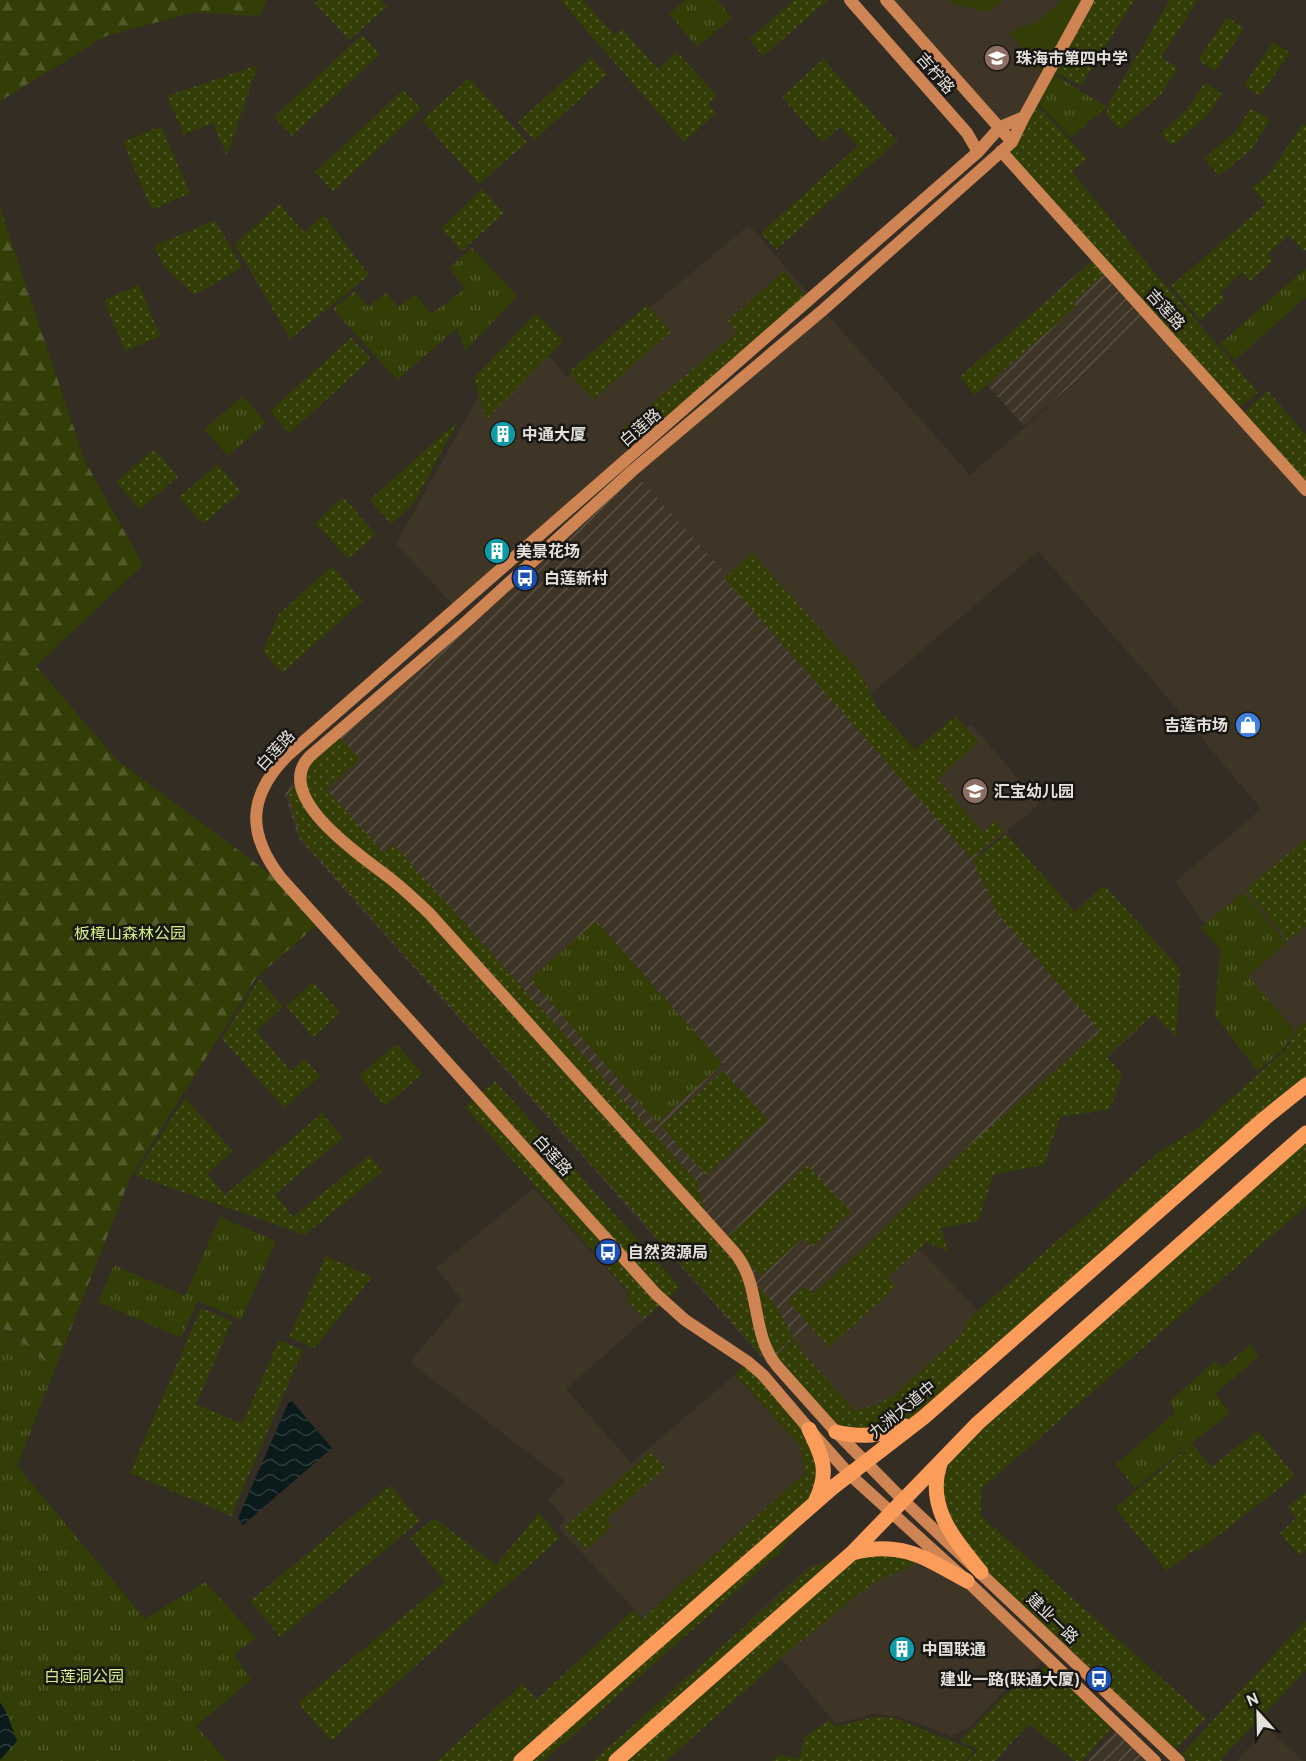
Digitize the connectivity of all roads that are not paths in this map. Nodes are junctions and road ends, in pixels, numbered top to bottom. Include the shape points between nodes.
1 (850, 0) edge
2 (886, 0) edge
3 (1088, 0) edge
4 (1024, 117) junction
5 (1000, 127) junction
6 (1012, 142) junction
7 (1000, 151) junction
8 (978, 152) junction
9 (1306, 490) edge
10 (1306, 1085) edge
11 (1306, 1133) edge
12 (924, 1417) junction
13 (809, 1430) junction
14 (836, 1432) junction
15 (865, 1461) junction
16 (941, 1461) junction
17 (849, 1474) junction
18 (903, 1500) junction
19 (814, 1504) junction
20 (891, 1512) junction
21 (852, 1553) junction
22 (981, 1572) junction
23 (967, 1581) junction
24 (521, 1761) edge
25 (616, 1761) edge
26 (1155, 1761) edge
27 (1179, 1761) edge

1 - 8 main road, 吉柠路 via 967,133
2 - 5 main road, 吉柠路
3 - 4 main road, 白莲路
4 - 5 main road, 白莲路
4 - 6 main road, 白莲路
5 - 6 main road, 吉柠路
5 - 7 main road
5 - 8 main road, 白莲路
6 - 7 main road, 白莲路
7 - 8 main road
7 - 9 main road, 吉莲路
7 - 14 main road, 白莲路 via 310,756 301,773 301,785 314,812 348,847 429,913 735,1253 750,1278 759,1328 769,1354
8 - 13 main road, 白莲路 via 287,756 264,786 256,808 260,842 281,878 656,1294 678,1315 754,1366
10 - 12 main road, 九洲大道中
11 - 16 main road via 978,1423
12 - 14 main road via 872,1436
12 - 15 main road, 九洲大道中
13 - 17 main road, 白莲路
13 - 19 main road via 823,1462 824,1475
14 - 15 main road, 白莲路
15 - 17 main road, 九洲大道中
15 - 18 main road, 白莲路
16 - 18 main road
16 - 22 main road via 937,1491 940,1512 953,1537
17 - 19 main road, 九洲大道中
17 - 20 main road, 白莲路
18 - 20 main road
18 - 22 main road, 建业一路
19 - 24 main road, 九洲大道中
20 - 21 main road
20 - 23 main road, 建业一路
21 - 23 main road via 890,1548 912,1552
21 - 25 main road
22 - 27 main road, 建业一路
23 - 26 main road, 建业一路

